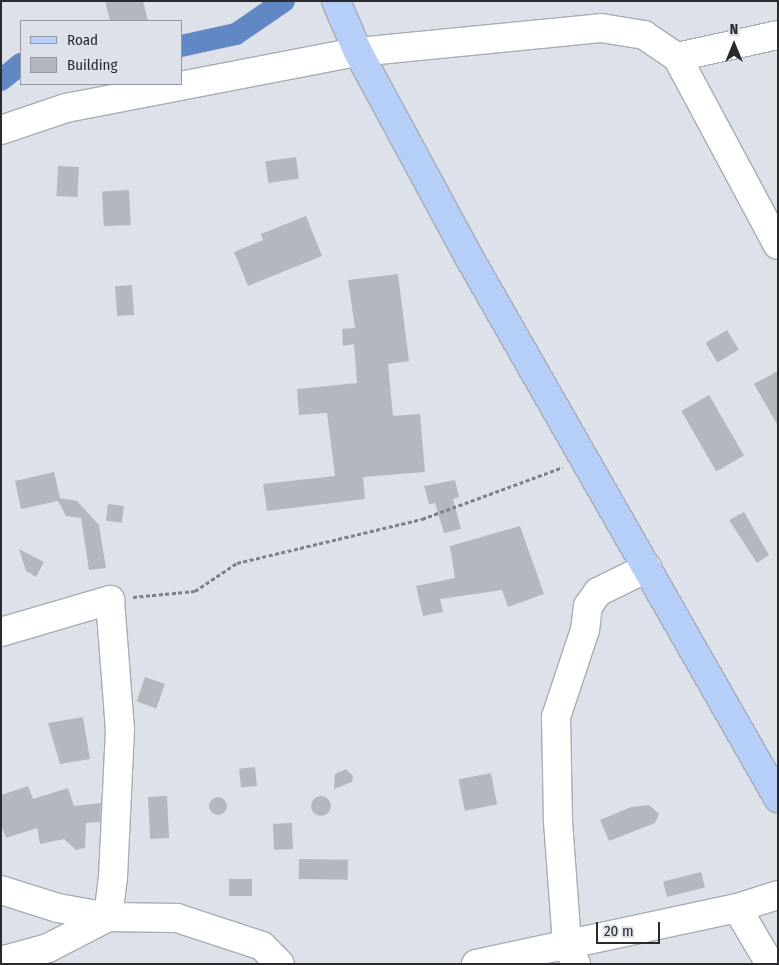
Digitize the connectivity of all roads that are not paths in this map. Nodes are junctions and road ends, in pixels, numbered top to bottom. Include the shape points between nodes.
1 (336, 1) edge
2 (778, 34) edge
3 (358, 52) junction
4 (677, 57) junction
5 (1, 130) edge
6 (778, 245) edge
7 (647, 568) junction
8 (1, 632) edge
9 (778, 798) edge
10 (1, 890) edge
11 (778, 895) edge
12 (737, 908) junction
13 (108, 917) junction
14 (571, 954) edge
15 (1, 961) edge
16 (280, 964) edge
17 (476, 964) edge
18 (770, 964) edge

1 - 3 main road
2 - 4 street
3 - 4 street via 601,28 644,35
3 - 5 street via 66,108
3 - 7 main road via 470,259
4 - 6 street
7 - 9 main road
7 - 14 street via 598,592 588,606 585,630 556,717 558,821
8 - 13 street via 110,600 120,729 115,857
10 - 13 street via 58,908
11 - 12 street
12 - 14 street
12 - 18 street
13 - 15 street via 48,948
13 - 16 street via 177,918 262,946
14 - 17 street

